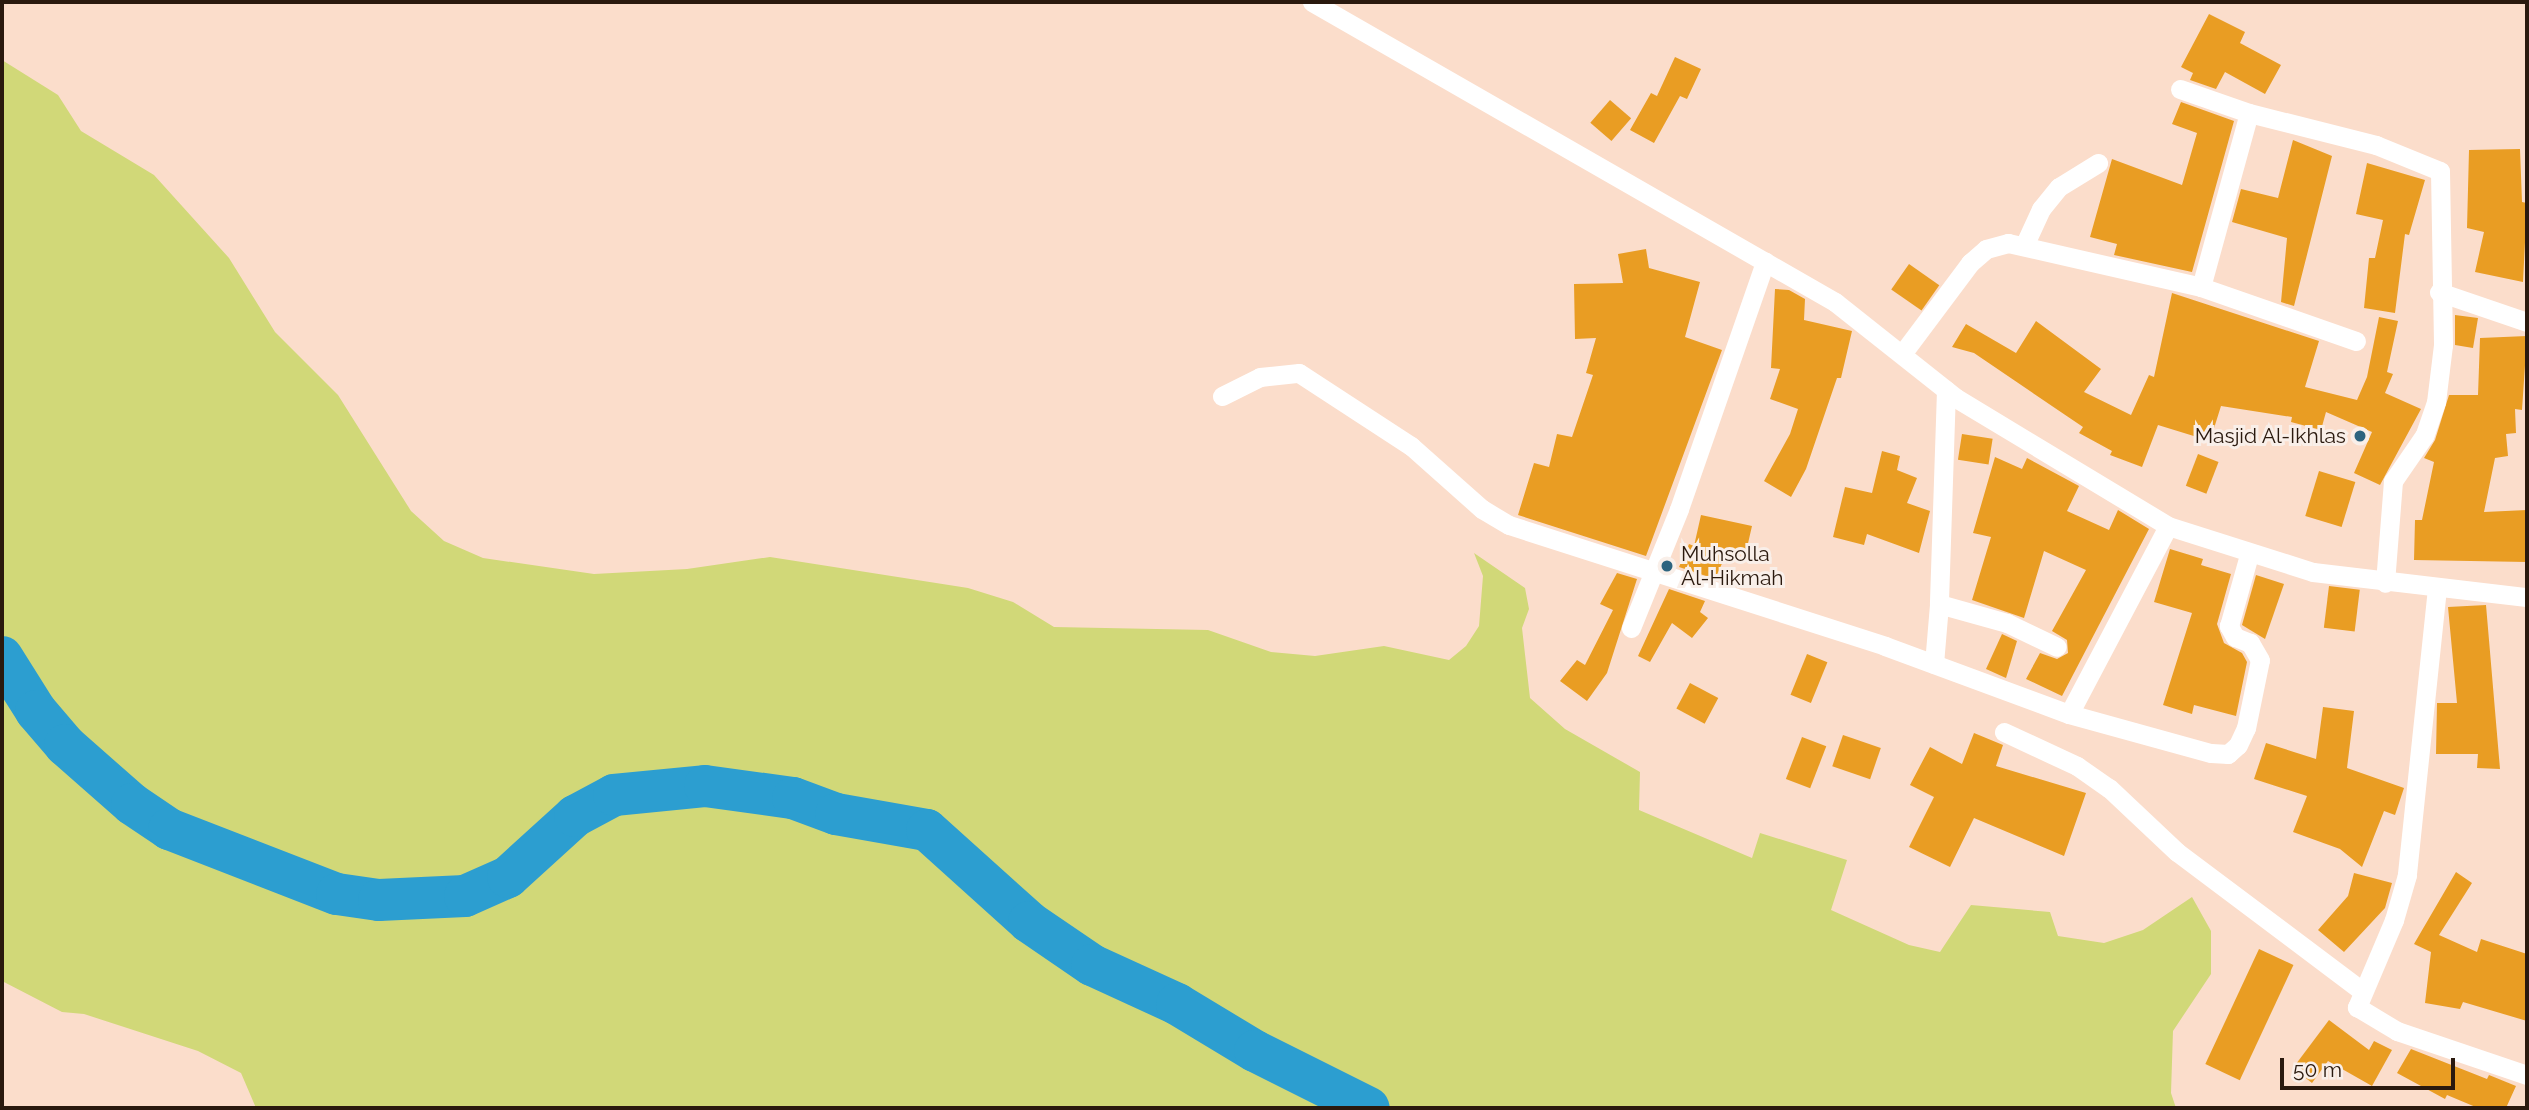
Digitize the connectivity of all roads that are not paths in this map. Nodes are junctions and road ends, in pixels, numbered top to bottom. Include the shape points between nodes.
1 (1312, 2) edge
2 (2179, 89) dead end
3 (2249, 113) junction
4 (2098, 163) dead end
5 (2024, 246) junction
6 (1765, 262) junction
7 (2201, 287) junction
8 (2439, 292) junction
9 (2527, 322) edge
10 (2356, 341) dead end
11 (1902, 354) junction
12 (1946, 390) junction
13 (1222, 396) dead end
14 (2168, 526) junction
15 (2249, 555) junction
16 (1654, 572) junction
17 (2385, 583) junction
18 (2437, 587) junction
19 (2527, 597) edge
20 (1939, 604) junction
21 (1631, 628) dead end
22 (2057, 647) dead end
23 (1934, 664) junction
24 (2069, 714) junction
25 (2004, 732) dead end
26 (2361, 990) junction
27 (2527, 1075) edge

1 - 6 street
2 - 3 street
3 - 7 street
3 - 8 street via 2329,131 2436,167 2441,176
4 - 5 street via 2059,187 2041,209
5 - 7 street
5 - 11 street via 1995,245 1970,263
6 - 11 street via 1835,302
6 - 16 street
7 - 10 street
8 - 9 street
8 - 17 street via 2442,345 2436,402 2424,436 2393,481
11 - 12 street
12 - 14 street
12 - 20 street
13 - 16 street via 1280,372 1309,377 1411,446 1497,518
14 - 15 street
14 - 24 street
15 - 17 street via 2313,572
15 - 24 street via 2230,626 2235,637 2250,643 2260,660 2246,728 2233,752 2192,749
16 - 21 street
16 - 23 street
17 - 18 street
18 - 19 street
18 - 26 street via 2407,875 2395,920
20 - 22 street via 2007,622
20 - 23 street
23 - 24 street
25 - 26 street via 2077,766 2109,788 2197,869
26 - 27 street via 2357,1007 2370,1018

